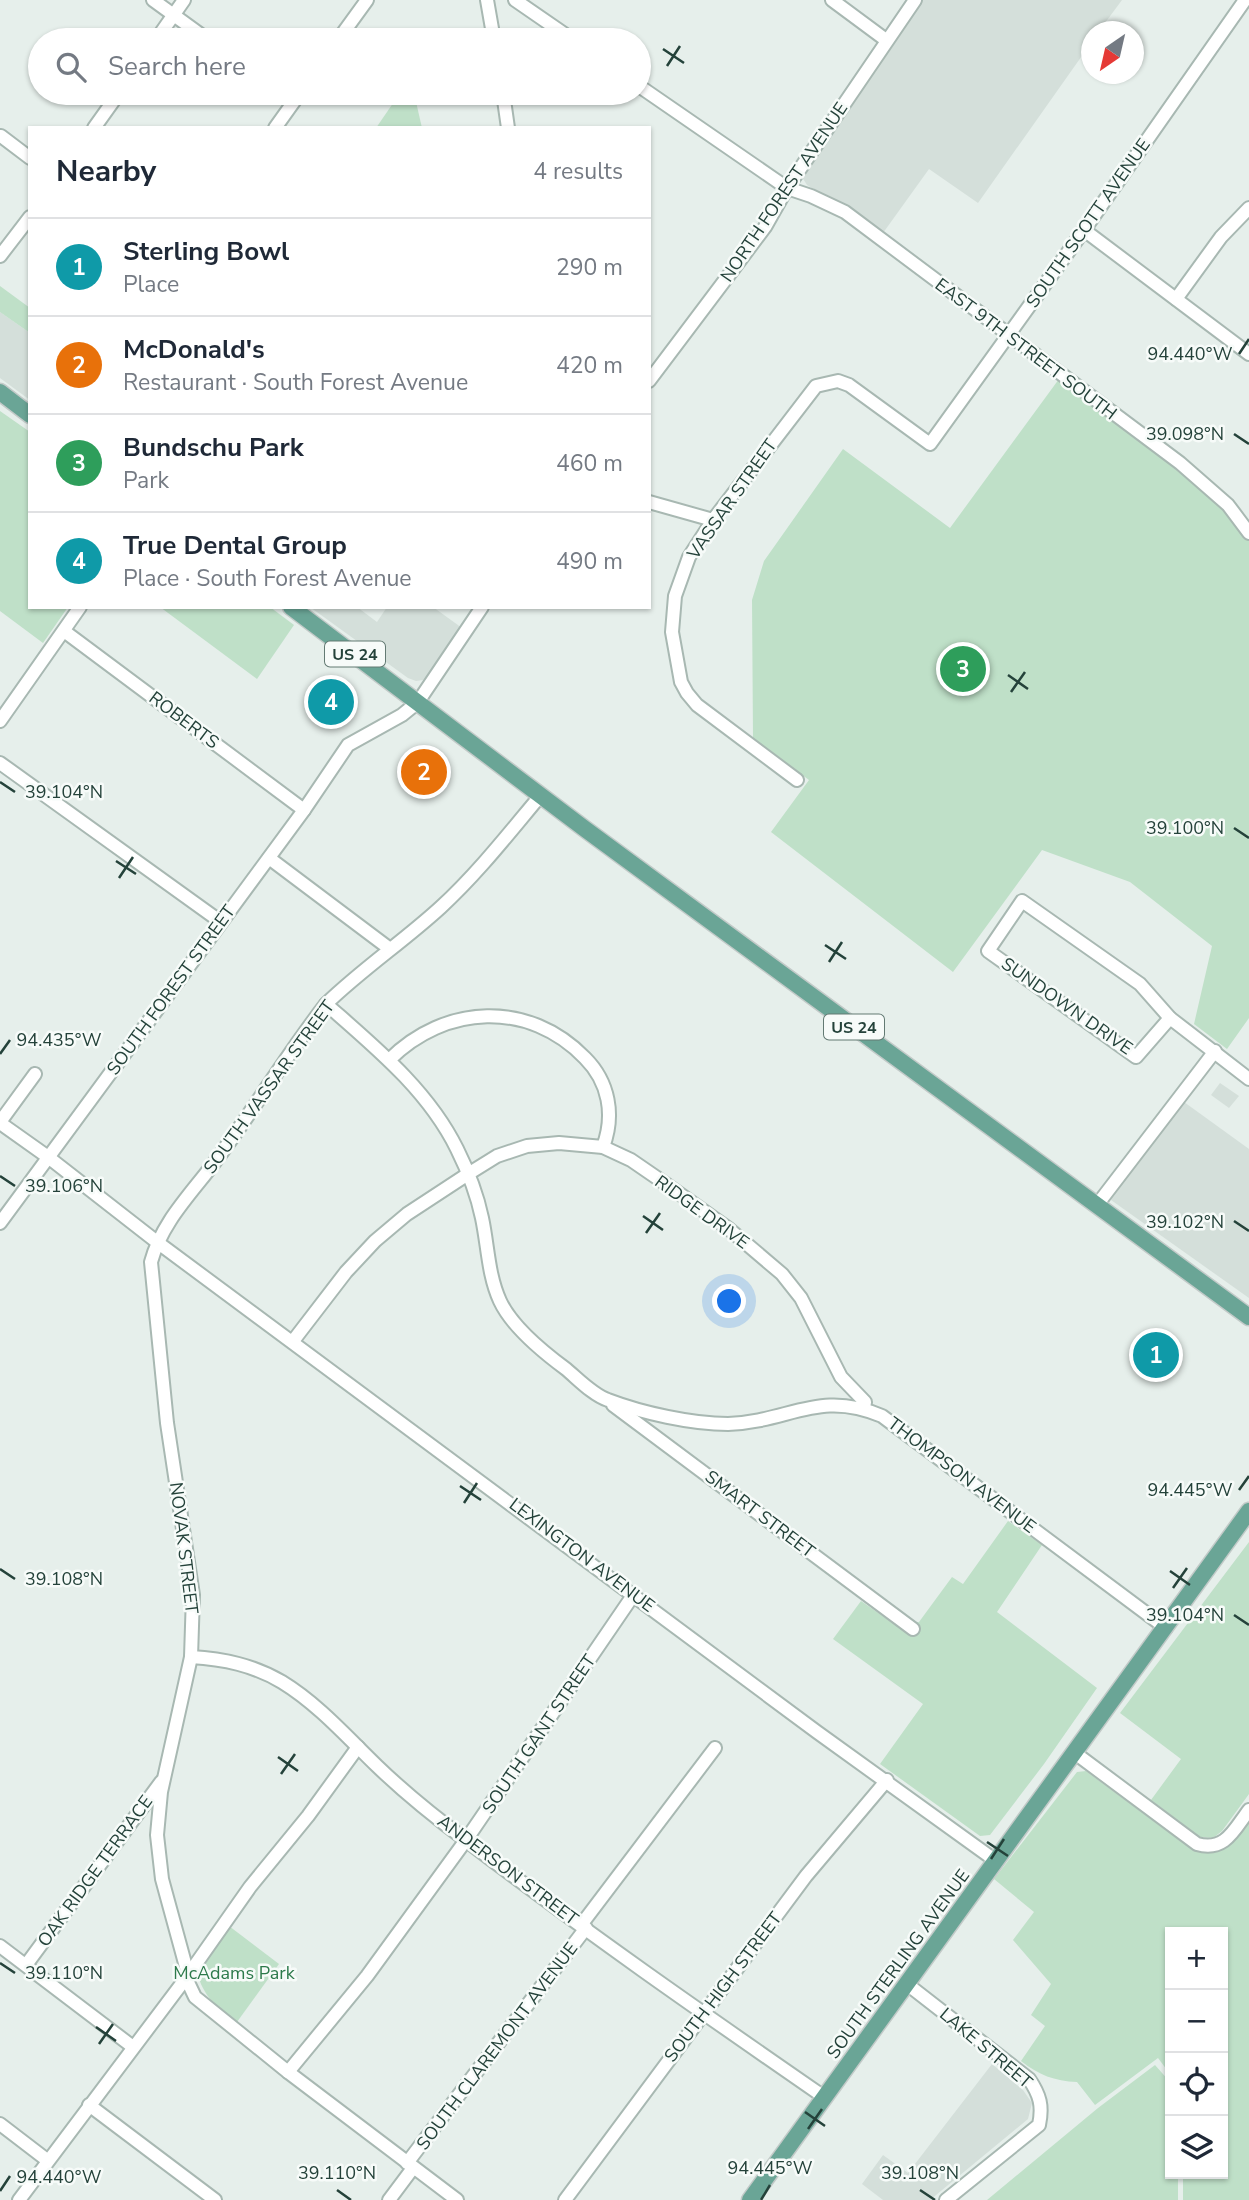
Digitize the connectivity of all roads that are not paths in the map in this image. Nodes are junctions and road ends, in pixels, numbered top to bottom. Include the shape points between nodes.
1 (153, 0) edge
2 (184, 0) edge
3 (367, 0) edge
4 (488, 0) edge
5 (515, 0) edge
6 (832, 0) edge
7 (915, 0) edge
8 (1245, 0) edge
9 (173, 15) junction
10 (164, 28) edge
11 (191, 28) edge
12 (347, 28) edge
13 (492, 28) edge
14 (556, 28) edge
15 (886, 40) junction
16 (651, 94) edge
17 (110, 105) edge
18 (291, 105) edge
19 (505, 105) edge
20 (95, 126) edge
21 (276, 126) edge
22 (508, 126) edge
23 (1, 136) edge
24 (28, 156) edge
25 (787, 188) junction
26 (1249, 208) edge
27 (28, 220) edge
28 (1084, 230) junction
29 (0, 256) edge
30 (1177, 299) junction
31 (1008, 337) junction
32 (1249, 354) edge
33 (651, 379) edge
34 (832, 382) joint
35 (0, 392) edge
36 (28, 413) edge
37 (651, 503) edge
38 (713, 520) junction
39 (1249, 533) edge
40 (79, 609) edge
41 (295, 609) edge
42 (481, 609) edge
43 (64, 631) junction
44 (418, 702) junction
45 (0, 721) edge
46 (0, 763) edge
47 (797, 780) dead end
48 (541, 795) junction
49 (304, 810) junction
50 (269, 858) junction
51 (221, 922) junction
52 (390, 949) junction
53 (327, 1004) junction
54 (1170, 1018) junction
55 (1215, 1051) junction
56 (389, 1060) junction
57 (35, 1074) dead end
58 (1249, 1079) edge
59 (0, 1123) edge
60 (603, 1147) junction
61 (48, 1157) junction
62 (468, 1174) junction
63 (1097, 1205) junction
64 (0, 1223) edge
65 (157, 1242) junction
66 (1249, 1317) edge
67 (293, 1341) junction
68 (606, 1400) junction
69 (864, 1408) junction
70 (1249, 1511) edge
71 (634, 1594) junction
72 (1166, 1628) junction
73 (913, 1629) dead end
74 (191, 1657) junction
75 (358, 1748) junction
76 (715, 1748) dead end
77 (1075, 1753) junction
78 (164, 1778) junction
79 (887, 1780) junction
80 (1249, 1810) edge
81 (466, 1840) junction
82 (996, 1861) junction
83 (583, 1926) junction
84 (0, 1946) edge
85 (26, 1965) junction
86 (188, 1975) junction
87 (907, 1984) junction
88 (703, 2013) junction
89 (133, 2048) junction
90 (288, 2072) junction
91 (824, 2097) junction
92 (89, 2105) junction
93 (0, 2124) edge
94 (47, 2160) junction
95 (410, 2166) junction
96 (19, 2200) edge
97 (215, 2200) edge
98 (389, 2200) edge
99 (457, 2200) edge
100 (565, 2200) edge
101 (750, 2200) edge
102 (946, 2200) edge

1 - 9 street
2 - 9 street
3 - 12 street
4 - 13 street
5 - 14 street
6 - 15 street
7 - 15 street, NORTH FOREST AVENUE
8 - 28 street, SOUTH SCOTT AVENUE
9 - 10 street
9 - 11 street
15 - 25 street, NORTH FOREST AVENUE
16 - 25 street, EAST 9TH STREET SOUTH
17 - 20 street
18 - 21 street
19 - 22 street
23 - 24 street
25 - 31 street, EAST 9TH STREET SOUTH via 845,212
25 - 33 street, NORTH FOREST AVENUE via 765,227
26 - 30 street via 1221,237
27 - 29 street
28 - 30 street
28 - 31 street, SOUTH SCOTT AVENUE
30 - 32 street
31 - 34 street, SOUTH SCOTT AVENUE via 930,444 849,386
31 - 39 street, EAST 9TH STREET SOUTH via 1180,463 1228,505
34 - 38 street, VASSAR STREET via 816,386
35 - 36 main road
37 - 38 street
38 - 47 street, VASSAR STREET via 689,557 675,596 672,632 681,681 697,705
40 - 43 street
41 - 44 main road, US 24
42 - 44 street
43 - 45 street
43 - 49 street, ROBERTS
44 - 48 main road, US 24
44 - 49 street, SOUTH FOREST STREET via 351,743
46 - 51 street
48 - 52 street, SOUTH VASSAR STREET via 467,883
48 - 63 main road, US 24
49 - 50 street, SOUTH FOREST STREET
50 - 51 street, SOUTH FOREST STREET
50 - 52 street
51 - 61 street, SOUTH FOREST STREET
52 - 53 street, SOUTH VASSAR STREET
53 - 56 street, THOMPSON AVENUE
53 - 65 street, SOUTH VASSAR STREET
54 - 54 street, SUNDOWN DRIVE via 1136,1057 988,951 1022,901 1140,984
54 - 55 street, SUNDOWN DRIVE
55 - 58 street, SUNDOWN DRIVE
55 - 63 street
56 - 60 street via 423,1032 455,1020 499,1016 536,1023 575,1047 603,1082 609,1115
56 - 62 street, THOMPSON AVENUE via 441,1121
57 - 59 street
59 - 61 street, LEXINGTON AVENUE
60 - 62 street, RIDGE DRIVE via 527,1146 497,1156
60 - 69 street, RIDGE DRIVE via 631,1160 729,1229 782,1274 801,1298 841,1377 865,1402
61 - 64 street, SOUTH FOREST STREET
61 - 65 street, LEXINGTON AVENUE
62 - 67 street, RIDGE DRIVE via 375,1241
62 - 68 street, THOMPSON AVENUE via 501,1304 543,1352
63 - 66 main road, US 24
65 - 67 street, LEXINGTON AVENUE
65 - 74 street, NOVAK STREET via 152,1262 167,1423 193,1595
67 - 71 street, LEXINGTON AVENUE
68 - 69 street, THOMPSON AVENUE via 674,1418 727,1424 823,1404
68 - 73 street, SMART STREET
69 - 72 street, THOMPSON AVENUE via 883,1416
70 - 72 main road, SOUTH STERLING AVENUE
71 - 79 street, LEXINGTON AVENUE
71 - 81 street, SOUTH GANT STREET
72 - 77 main road, SOUTH STERLING AVENUE
74 - 75 street, ANDERSON STREET via 224,1659 283,1682 317,1707
74 - 78 street, NOVAK STREET
75 - 81 street, ANDERSON STREET
75 - 86 street
76 - 83 street, SOUTH CLAREMONT AVENUE
77 - 80 street via 1197,1844 1213,1846 1227,1839
77 - 82 main road, SOUTH STERLING AVENUE
78 - 85 street, OAK RIDGE TERRACE
78 - 86 street, NOVAK STREET via 157,1835 162,1879
79 - 82 street, LEXINGTON AVENUE
79 - 88 street, SOUTH HIGH STREET via 806,1876
81 - 83 street, ANDERSON STREET
81 - 90 street, SOUTH GANT STREET via 367,1976
82 - 87 main road, SOUTH STERLING AVENUE
83 - 88 street, ANDERSON STREET
83 - 95 street, SOUTH CLAREMONT AVENUE
84 - 85 street
85 - 89 street
86 - 89 street
86 - 90 street, NOVAK STREET via 195,1997
87 - 91 main road, SOUTH STERLING AVENUE
87 - 102 street, LAKE STREET via 1029,2079 1042,2108 1040,2125
88 - 91 street, ANDERSON STREET
88 - 100 street, SOUTH HIGH STREET
89 - 92 street
90 - 95 street, NOVAK STREET
91 - 101 main road, SOUTH STERLING AVENUE
92 - 94 street
92 - 97 street
93 - 94 street
94 - 96 street
95 - 98 street, SOUTH CLAREMONT AVENUE
95 - 99 street, NOVAK STREET

